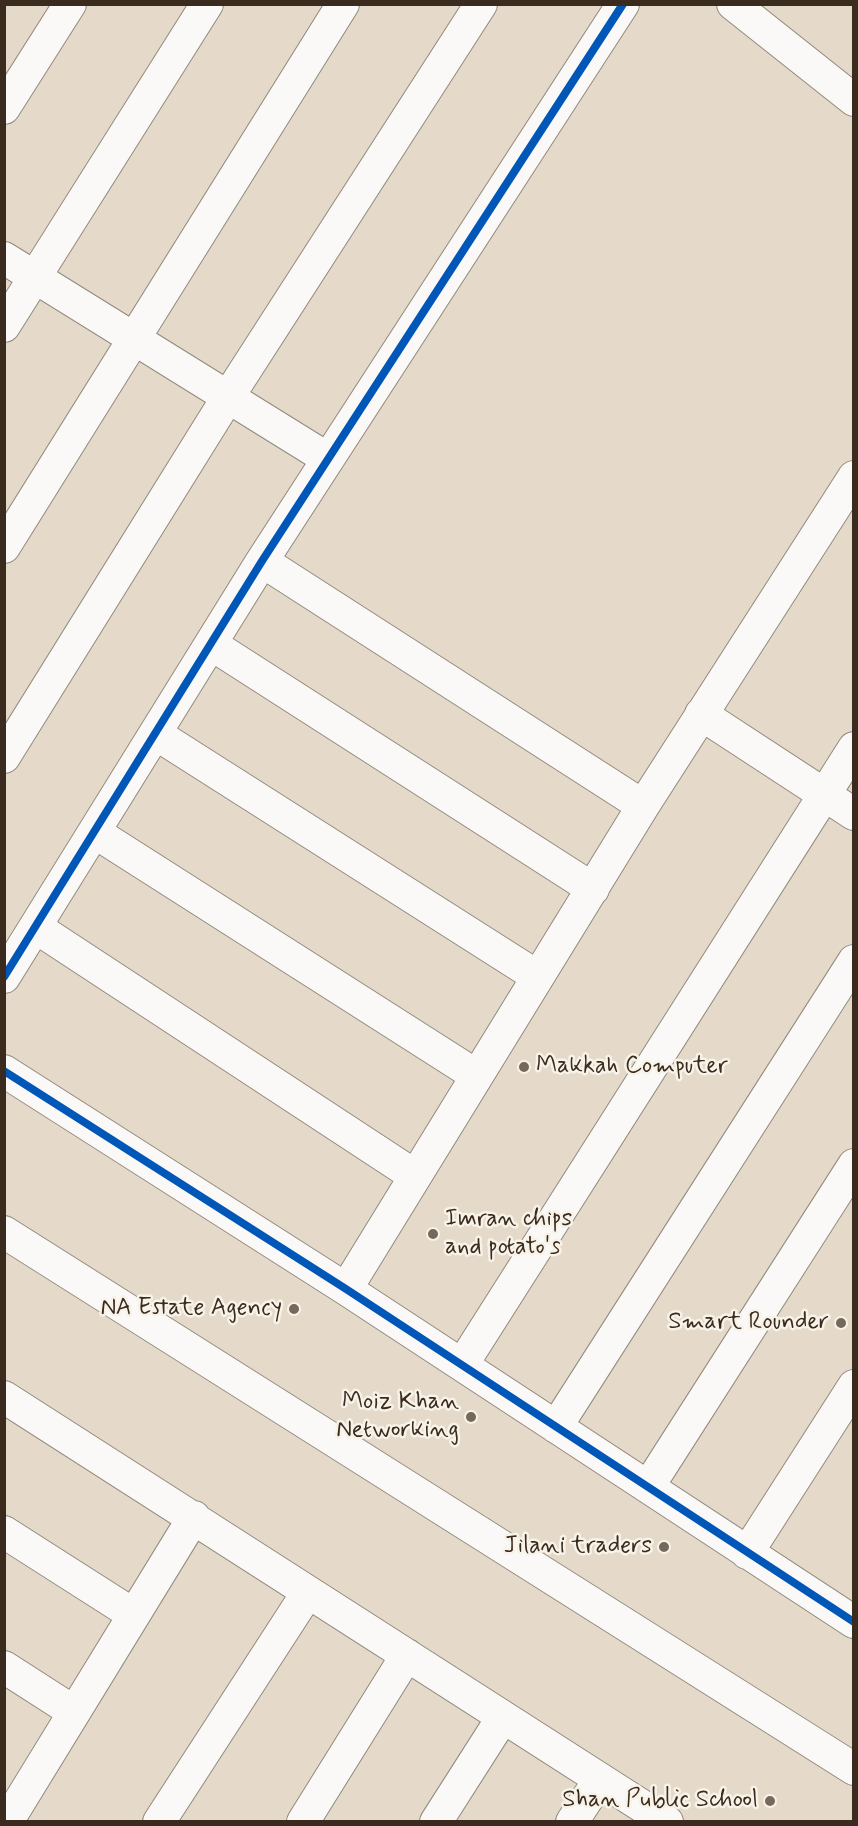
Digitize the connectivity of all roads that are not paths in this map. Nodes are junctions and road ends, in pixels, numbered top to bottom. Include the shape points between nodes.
1 (70, 4) edge
2 (207, 4) edge
3 (343, 4) edge
4 (481, 4) edge
5 (623, 4) edge
6 (733, 4) edge
7 (854, 100) edge
8 (4, 108) edge
9 (4, 258) edge
10 (34, 277) junction
11 (4, 326) edge
12 (133, 338) junction
13 (228, 397) junction
14 (327, 459) junction
15 (854, 477) edge
16 (4, 548) edge
17 (262, 561) junction
18 (211, 644) junction
19 (701, 714) junction
20 (156, 734) junction
21 (854, 748) edge
22 (4, 757) edge
23 (824, 792) junction
24 (644, 806) junction
25 (854, 814) edge
26 (96, 833) junction
27 (593, 889) junction
28 (37, 928) junction
29 (854, 961) edge
30 (538, 976) junction
31 (4, 977) edge
32 (4, 1071) edge
33 (477, 1076) junction
34 (854, 1166) edge
35 (415, 1176) junction
36 (4, 1232) edge
37 (346, 1289) junction
38 (462, 1365) junction
39 (854, 1386) edge
40 (4, 1397) edge
41 (556, 1426) junction
42 (648, 1487) junction
43 (195, 1517) junction
44 (4, 1532) edge
45 (747, 1552) junction
46 (308, 1592) junction
47 (850, 1611) edge
48 (134, 1615) junction
49 (407, 1655) junction
50 (4, 1666) edge
51 (74, 1712) junction
52 (504, 1717) junction
53 (854, 1769) edge
54 (600, 1779) junction
55 (9, 1810) edge
56 (159, 1821) edge
57 (303, 1821) edge
58 (436, 1821) edge
59 (572, 1821) edge
60 (667, 1821) edge

1 - 8 street
2 - 10 street
3 - 12 street
4 - 13 street
5 - 14 street
6 - 7 street
9 - 10 street
10 - 11 street
10 - 12 street
12 - 13 street
12 - 16 street
13 - 14 street
13 - 22 street
14 - 17 street
15 - 19 street
17 - 18 street
17 - 24 street
18 - 20 street
18 - 27 street
19 - 23 street
19 - 24 street
20 - 26 street
20 - 30 street
21 - 23 street
23 - 25 street
23 - 38 street
24 - 27 street
26 - 28 street
26 - 33 street
27 - 30 street
28 - 31 street
28 - 35 street
29 - 41 street
30 - 33 street
32 - 37 street
33 - 35 street
34 - 42 street
35 - 37 street
36 - 53 street
37 - 38 street
38 - 41 street
39 - 45 street
40 - 43 street
41 - 42 street
42 - 45 street
43 - 46 street
43 - 48 street
44 - 48 street
45 - 47 street
46 - 49 street
46 - 56 street
48 - 51 street
49 - 52 street
49 - 57 street
50 - 51 street
51 - 55 street
52 - 54 street
52 - 58 street
54 - 59 street
54 - 60 street

